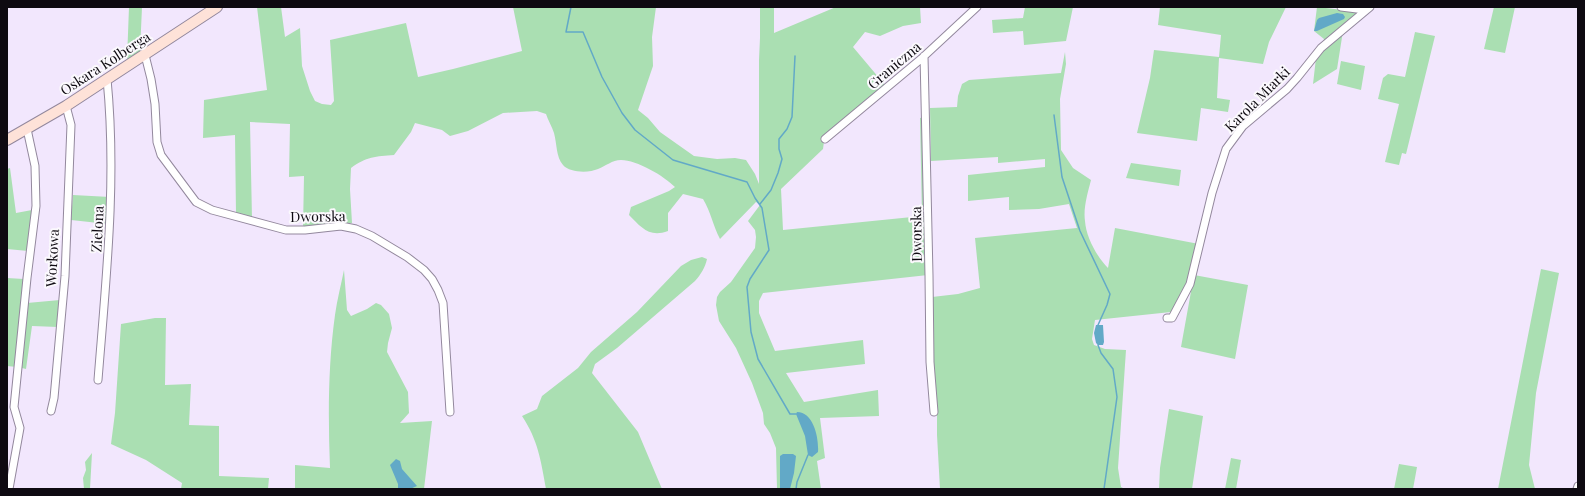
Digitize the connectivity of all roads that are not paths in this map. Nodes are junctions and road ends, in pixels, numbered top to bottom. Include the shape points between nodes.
1 (217, 7) edge
2 (977, 7) edge
3 (1341, 7) edge
4 (1367, 9) edge
5 (145, 55) junction
6 (924, 56) junction
7 (107, 79) junction
8 (66, 106) junction
9 (27, 129) junction
10 (825, 139) dead end
11 (7, 140) edge
12 (1167, 318) dead end
13 (98, 380) dead end
14 (51, 411) dead end
15 (450, 412) dead end
16 (934, 412) dead end
17 (9, 489) edge

1 - 5 main road, Oskara Kolberga
2 - 6 street, Graniczna
3 - 4 street
4 - 12 street, Karola Miarki via 1321,48 1287,89 1243,126 1226,149 1212,193 1190,284 1172,318
5 - 7 main road, Oskara Kolberga
5 - 15 street, Dworska via 151,79 157,142 161,155 196,202 212,210 286,230 341,226 356,229 407,258 432,279 443,303
6 - 10 street, Graniczna
6 - 16 street, Dworska via 930,362
7 - 8 main road, Oskara Kolberga
7 - 13 street, Zielona via 112,126 112,189
8 - 9 main road, Oskara Kolberga
8 - 14 street, Workowa via 71,125 66,258 56,384
9 - 11 main road, Oskara Kolberga
9 - 17 street via 35,166 36,206 14,407 20,428

